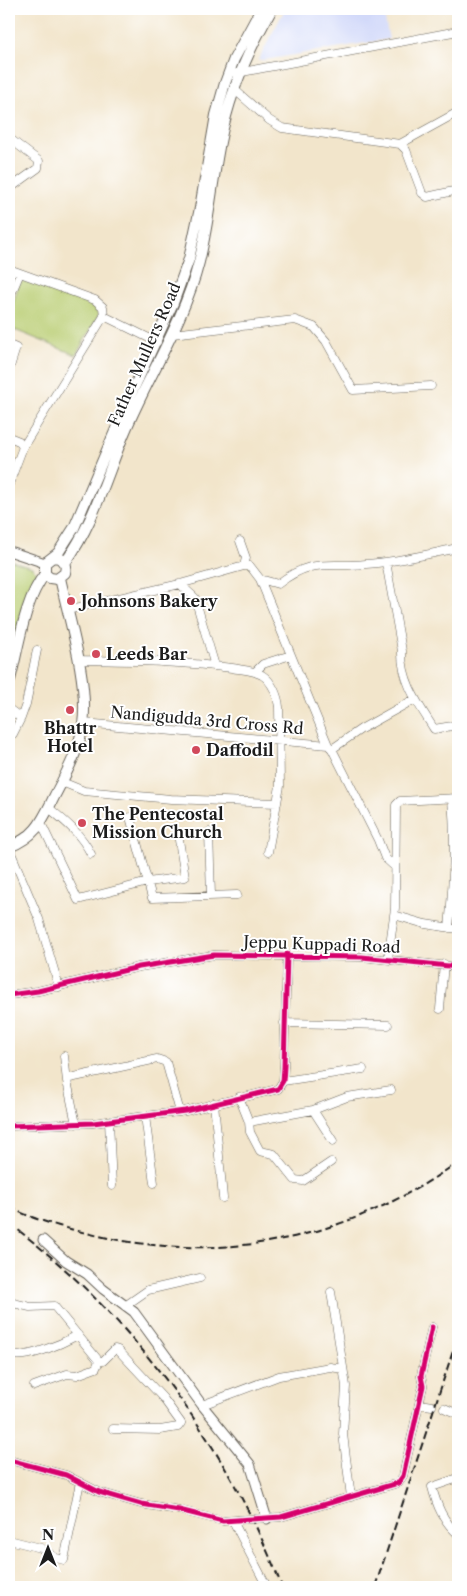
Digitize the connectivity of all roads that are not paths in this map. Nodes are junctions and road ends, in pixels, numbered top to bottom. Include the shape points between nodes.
1 (261, 9) edge
2 (272, 9) edge
3 (458, 31) edge
4 (235, 73) junction
5 (235, 90) junction
6 (458, 112) edge
7 (9, 138) edge
8 (400, 144) junction
9 (9, 189) edge
10 (458, 190) edge
11 (9, 270) edge
12 (20, 273) junction
13 (9, 299) edge
14 (104, 316) junction
15 (172, 334) junction
16 (157, 342) junction
17 (9, 345) edge
18 (9, 370) edge
19 (431, 386) dead end
20 (9, 437) edge
21 (23, 447) junction
22 (9, 484) edge
23 (240, 542) dead end
24 (458, 548) edge
25 (9, 552) edge
26 (49, 560) junction
27 (65, 562) junction
28 (386, 562) junction
29 (244, 566) junction
30 (45, 574) junction
31 (60, 578) junction
32 (260, 579) junction
33 (180, 584) junction
34 (67, 610) junction
35 (38, 650) dead end
36 (291, 655) junction
37 (78, 660) junction
38 (215, 666) junction
39 (255, 672) junction
40 (9, 683) edge
41 (415, 699) junction
42 (9, 709) edge
43 (21, 718) junction
44 (84, 723) junction
45 (458, 725) edge
46 (14, 734) dead end
47 (280, 740) junction
48 (330, 747) junction
49 (62, 782) junction
50 (455, 798) edge
51 (277, 803) junction
52 (49, 808) junction
53 (130, 817) dead end
54 (41, 823) junction
55 (456, 829) edge
56 (209, 832) dead end
57 (178, 834) dead end
58 (9, 847) edge
59 (268, 852) dead end
60 (91, 854) dead end
61 (395, 867) junction
62 (148, 882) junction
63 (237, 895) dead end
64 (211, 896) junction
65 (394, 916) junction
66 (449, 928) junction
67 (458, 929) edge
68 (286, 954) junction
69 (388, 959) junction
70 (444, 964) junction
71 (458, 967) edge
72 (58, 986) junction
73 (9, 994) edge
74 (440, 1010) dead end
75 (284, 1023) junction
76 (388, 1025) dead end
77 (64, 1056) dead end
78 (363, 1069) dead end
79 (67, 1081) junction
80 (283, 1081) junction
81 (391, 1090) dead end
82 (239, 1097) junction
83 (214, 1103) junction
84 (313, 1110) junction
85 (180, 1112) junction
86 (145, 1116) junction
87 (109, 1121) junction
88 (249, 1122) junction
89 (76, 1124) junction
90 (9, 1126) edge
91 (332, 1141) dead end
92 (331, 1162) dead end
93 (154, 1183) dead end
94 (112, 1186) dead end
95 (223, 1198) dead end
96 (43, 1240) dead end
97 (200, 1278) dead end
98 (331, 1292) dead end
99 (9, 1302) edge
100 (125, 1306) junction
101 (432, 1327) dead end
102 (78, 1335) junction
103 (9, 1354) edge
104 (99, 1361) junction
105 (343, 1369) junction
106 (34, 1386) dead end
107 (419, 1404) junction
108 (202, 1405) junction
109 (432, 1406) dead end
110 (444, 1408) dead end
111 (458, 1414) edge
112 (113, 1429) dead end
113 (9, 1460) edge
114 (458, 1478) edge
115 (80, 1482) junction
116 (351, 1496) junction
117 (267, 1519) junction
118 (233, 1521) junction
119 (458, 1534) edge
120 (9, 1540) edge
121 (267, 1587) edge

1 - 4 main road
2 - 4 main road, Father Mullers Road
3 - 4 street
4 - 5 main road, Father Mullers Road
4 - 16 main road via 216,115 189,260
5 - 8 street via 282,128
5 - 15 main road, Father Mullers Road via 220,141 198,265
6 - 8 street
7 - 9 street via 39,161 38,168
8 - 10 street via 406,150 422,193 427,197
11 - 12 street
12 - 13 street
12 - 14 street via 95,300 103,307
14 - 16 street
14 - 21 street
15 - 19 street via 295,320 314,327 326,341 353,390
15 - 27 main road, Father Mullers Road via 127,427 80,539
16 - 26 main road via 127,403 74,528 64,546
17 - 18 street via 16,348
20 - 21 street via 19,441
21 - 22 street
23 - 29 street via 246,558
24 - 28 street
25 - 26 street
26 - 27 main road via 60,558
26 - 30 main road
27 - 31 main road via 65,573
28 - 32 street via 326,563 304,568 278,584
28 - 41 street via 402,662
29 - 32 street via 250,566
29 - 33 street
30 - 31 main road via 53,579
30 - 40 main road via 36,585 26,614
31 - 34 main road
32 - 36 street
33 - 34 street
33 - 38 street via 195,598
34 - 37 main road
35 - 43 street
36 - 39 street via 264,664
36 - 48 street
37 - 38 street
37 - 44 main road
38 - 39 street
39 - 47 street via 264,676 278,696
41 - 45 street via 434,729
41 - 48 street
42 - 43 street
43 - 46 street
44 - 47 street, Nandigudda 3rd Cross Rd
44 - 49 main road
47 - 48 street, Nandigudda 3rd Cross Rd
47 - 51 street
48 - 61 street via 385,858
49 - 51 street via 84,792
49 - 52 main road
50 - 55 street
50 - 61 street via 398,802
51 - 59 street
52 - 54 main road
52 - 60 street via 72,826
53 - 62 street
54 - 58 main road via 26,840
54 - 62 street via 78,900
55 - 66 street
56 - 64 street
57 - 62 street via 185,877
58 - 72 street via 39,919
61 - 65 street
62 - 64 street via 152,898
63 - 64 street
65 - 66 street
65 - 69 street
66 - 67 street
68 - 69 street, Jeppu Kuppadi Road
68 - 72 street, Jeppu Kuppadi Road via 214,955 139,967
68 - 75 street
69 - 70 street, Jeppu Kuppadi Road
70 - 71 street, Jeppu Kuppadi Road
70 - 74 street
72 - 73 street, Jeppu Kuppadi Road
75 - 76 street
75 - 80 street
77 - 79 street
78 - 80 street
79 - 85 street via 157,1059 166,1062
79 - 89 street
80 - 82 street via 278,1089
81 - 84 street via 347,1098
82 - 83 street
82 - 88 street
83 - 85 street
83 - 95 street
84 - 88 street
84 - 91 street
85 - 86 street
86 - 87 street
86 - 93 street
87 - 89 street
87 - 94 street
88 - 92 street via 250,1132 260,1151 274,1154 295,1180 303,1181
89 - 90 street
96 - 100 street
97 - 100 street via 148,1290
98 - 105 street
99 - 102 street via 30,1307 54,1306
100 - 108 street via 156,1339
101 - 107 street
102 - 103 street via 40,1351
102 - 104 street
104 - 106 street via 96,1368
104 - 112 street via 118,1350 163,1398 181,1423 178,1427 160,1430
105 - 108 street via 330,1367 280,1376
105 - 116 street via 346,1386 343,1434
107 - 109 street
107 - 116 street via 401,1480
108 - 117 street via 250,1464
110 - 111 street
113 - 115 street via 66,1475
114 - 119 street via 432,1487 438,1508
115 - 118 street via 99,1492 141,1504
115 - 120 street via 64,1560 41,1548
116 - 117 street
117 - 118 street
118 - 121 street

